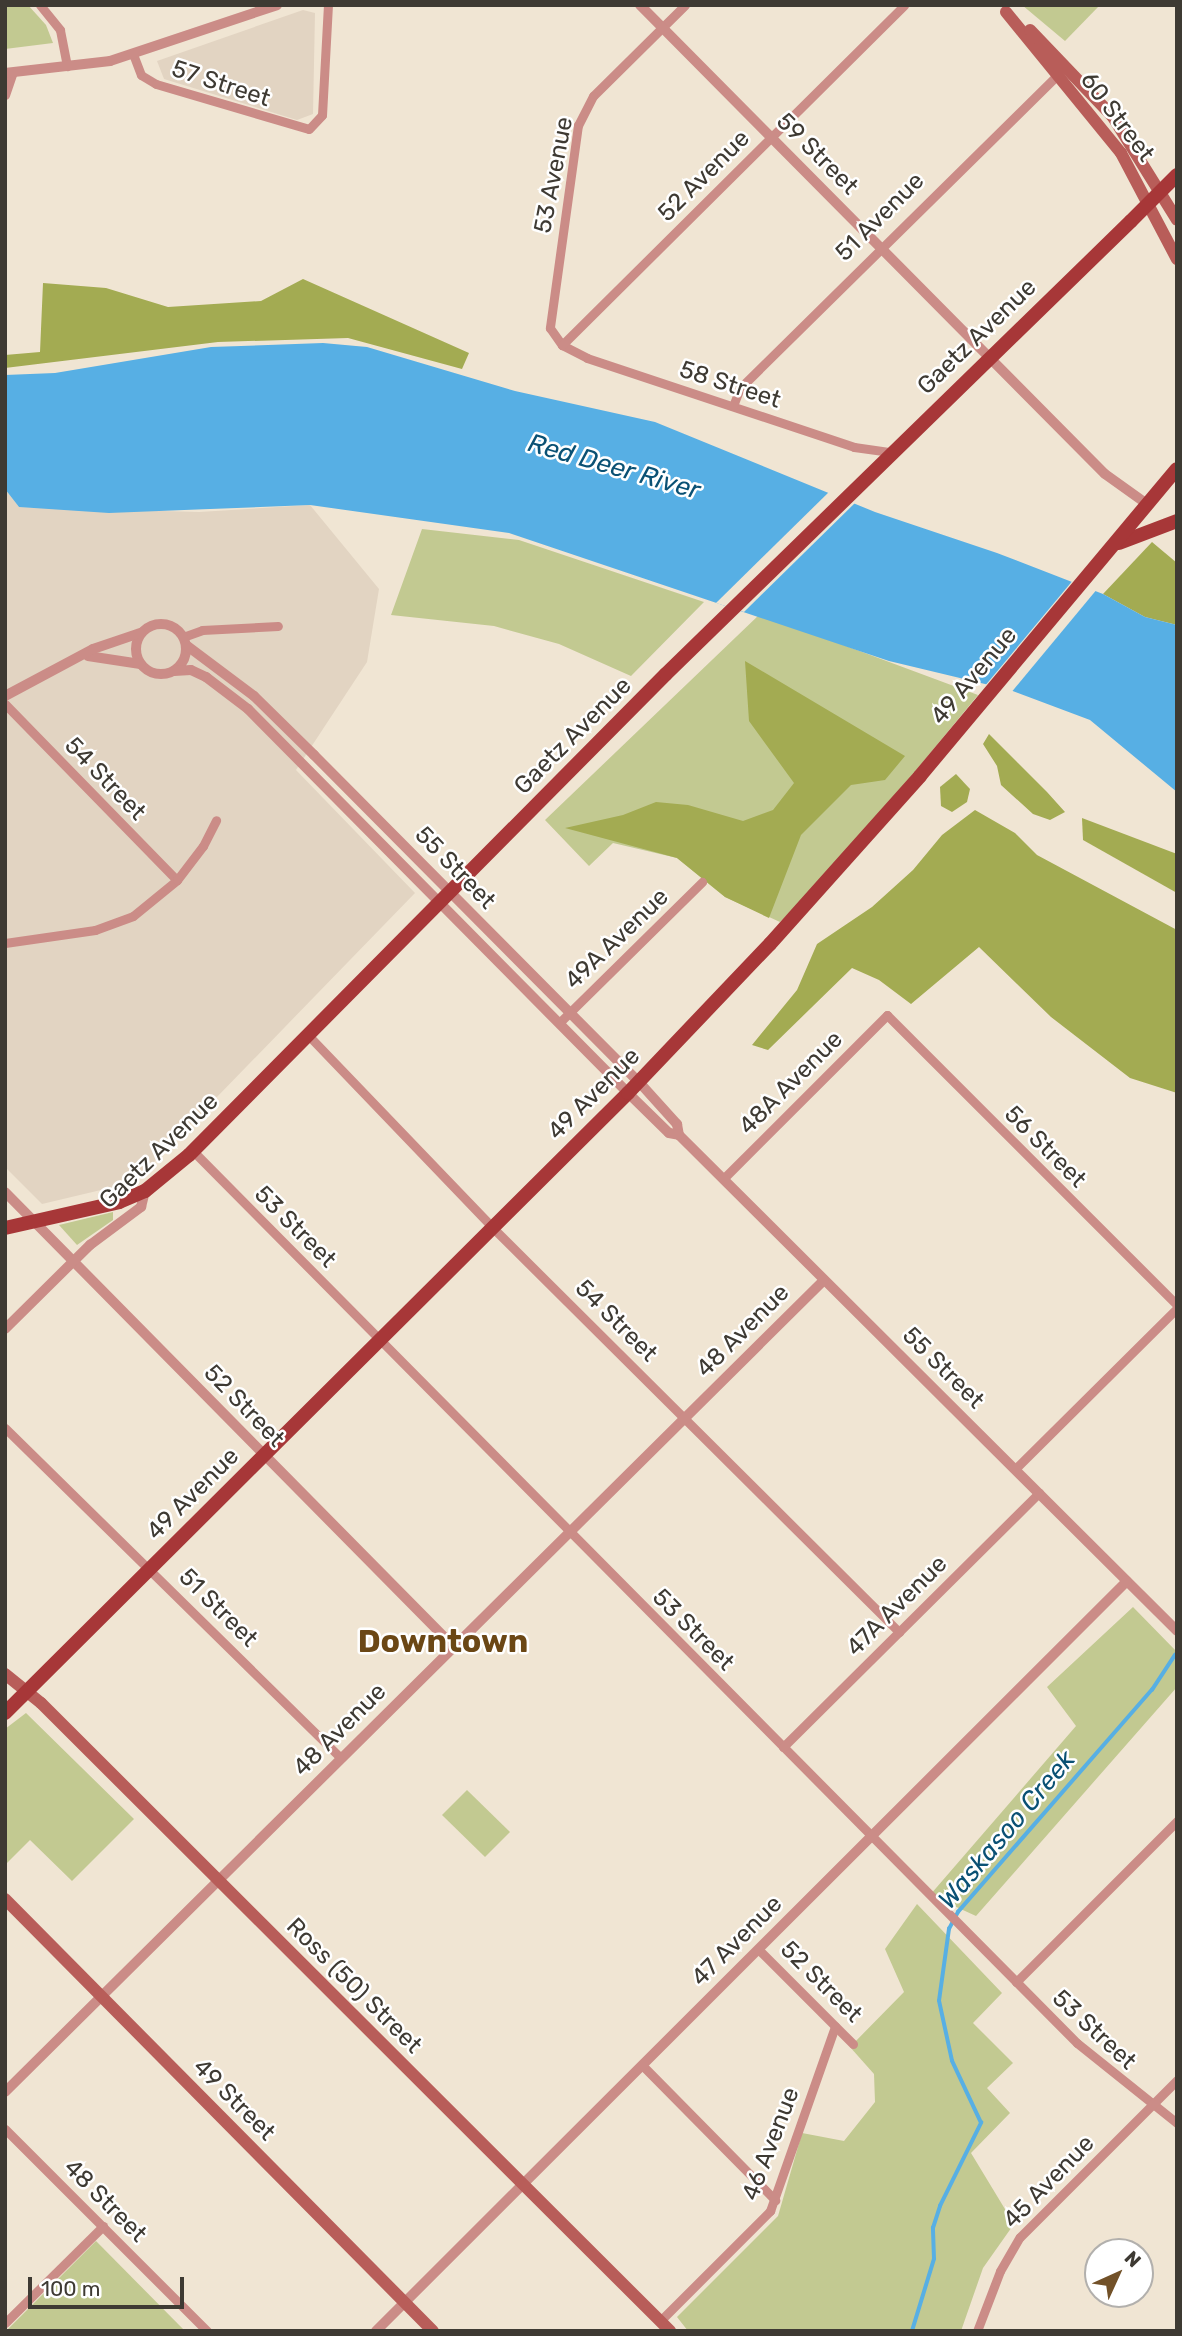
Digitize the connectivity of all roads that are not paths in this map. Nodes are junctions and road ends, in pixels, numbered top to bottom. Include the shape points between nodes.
1 (40, 5) edge
2 (277, 5) edge
3 (328, 5) edge
4 (640, 5) edge
5 (685, 5) edge
6 (904, 5) edge
7 (1003, 9) edge
8 (663, 27) junction
9 (132, 54) junction
10 (67, 66) junction
11 (1062, 70) junction
12 (9, 72) edge
13 (5, 95) edge
14 (771, 137) junction
15 (1177, 175) edge
16 (1177, 220) edge
17 (881, 248) junction
18 (1177, 258) edge
19 (562, 345) junction
20 (990, 356) junction
21 (733, 406) junction
22 (890, 452) junction
23 (1177, 470) edge
24 (1147, 504) junction
25 (1177, 521) edge
26 (1111, 549) junction
27 (278, 626) dead end
28 (140, 634) junction
29 (185, 641) junction
30 (88, 656) junction
31 (140, 664) junction
32 (174, 671) junction
33 (5, 696) edge
34 (5, 704) edge
35 (216, 820) dead end
36 (177, 880) junction
37 (702, 882) dead end
38 (450, 891) junction
39 (438, 903) junction
40 (5, 943) edge
41 (569, 1012) junction
42 (887, 1015) joint
43 (559, 1023) junction
44 (308, 1035) junction
45 (639, 1082) junction
46 (628, 1093) junction
47 (679, 1135) junction
48 (193, 1151) junction
49 (723, 1178) junction
50 (145, 1191) junction
51 (5, 1192) edge
52 (36, 1222) junction
53 (5, 1228) edge
54 (493, 1228) junction
55 (73, 1261) junction
56 (824, 1280) junction
57 (1177, 1306) edge
58 (5, 1329) edge
59 (380, 1340) junction
60 (685, 1418) junction
61 (5, 1428) edge
62 (263, 1455) junction
63 (1015, 1469) junction
64 (1039, 1493) junction
65 (570, 1531) junction
66 (150, 1570) junction
67 (1127, 1581) junction
68 (1177, 1631) edge
69 (899, 1632) junction
70 (454, 1647) junction
71 (5, 1674) edge
72 (27, 1691) junction
73 (5, 1713) edge
74 (783, 1747) junction
75 (341, 1758) junction
76 (1177, 1821) edge
77 (872, 1836) junction
78 (218, 1880) junction
79 (5, 1899) edge
80 (759, 1950) junction
81 (1016, 1982) junction
82 (102, 1996) junction
83 (835, 2026) junction
84 (853, 2044) dead end
85 (642, 2065) junction
86 (1177, 2080) edge
87 (5, 2092) edge
88 (1152, 2105) junction
89 (1177, 2123) edge
90 (5, 2129) edge
91 (523, 2184) junction
92 (775, 2200) junction
93 (103, 2226) junction
94 (405, 2302) junction
95 (660, 2320) junction
96 (5, 2322) edge
97 (207, 2331) edge
98 (376, 2331) edge
99 (433, 2331) edge
100 (670, 2331) edge
101 (977, 2331) edge

1 - 10 street via 60,30
2 - 9 street
3 - 9 street, 57 Street via 322,115 313,128 291,127 156,84 141,75
4 - 8 street, 59 Street
5 - 8 street, 53 Avenue
6 - 14 street, 52 Avenue
7 - 11 main road, 60 Street
8 - 14 street, 59 Street
8 - 19 street, 53 Avenue via 593,96 578,125 549,317 550,328
9 - 10 street
10 - 12 street
11 - 16 main road, 60 Street via 1114,117
11 - 17 street, 51 Avenue
11 - 18 main road, 60 Street via 1137,179
12 - 13 street
14 - 17 street, 59 Street
14 - 19 street, 52 Avenue
15 - 20 main road, Gaetz Avenue, bridge
17 - 20 street, 59 Street
17 - 21 street, 51 Avenue via 739,390
19 - 21 street, 58 Street via 587,359
20 - 22 main road, Gaetz Avenue
20 - 24 street, 59 Street via 1105,474
21 - 22 street, 58 Street via 854,447
22 - 38 main road, Gaetz Avenue
23 - 24 main road, 49 Avenue
24 - 26 main road, 49 Avenue
25 - 26 main road via 1141,531
26 - 45 main road, 49 Avenue via 813,898
27 - 29 street via 202,630
28 - 29 street via 164,624
28 - 30 street via 93,649
28 - 31 street via 135,648
29 - 32 street via 184,660
29 - 38 street, 55 Street via 254,696
30 - 31 street via 115,656
30 - 33 street via 50,670
31 - 32 street via 159,675
32 - 39 street, 55 Street via 197,672 235,696
34 - 36 street, 54 Street
35 - 36 street
36 - 40 street via 145,908 108,926
37 - 41 street, 49A Avenue
38 - 39 main road, Gaetz Avenue
38 - 41 street, 55 Street
39 - 43 street, 55 Street
39 - 44 main road, Gaetz Avenue
41 - 43 street, 49A Avenue
41 - 45 street, 55 Street
42 - 49 street, 48A Avenue
42 - 57 street, 56 Street
43 - 46 street, 55 Street
44 - 48 main road, Gaetz Avenue
44 - 54 street, 54 Street
45 - 46 main road, 49 Avenue
45 - 47 street, 55 Street via 677,1124
46 - 47 street, 55 Street via 669,1133
46 - 54 main road, 49 Avenue
47 - 49 street, 55 Street
48 - 50 main road, Gaetz Avenue
48 - 59 street, 53 Street
49 - 56 street, 55 Street
50 - 52 main road
50 - 55 street, Gaetz Avenue via 141,1207
51 - 52 street, 52 Street
52 - 53 main road
52 - 55 street, 52 Street
54 - 59 main road, 49 Avenue
54 - 60 street, 54 Street
55 - 58 street, Gaetz Avenue
55 - 62 street, 52 Street
56 - 60 street, 48 Avenue
56 - 63 street, 55 Street
57 - 63 street
59 - 62 main road, 49 Avenue
59 - 65 street, 53 Street
60 - 65 street, 48 Avenue
60 - 69 street, 54 Street
61 - 66 street, 51 Street
62 - 66 main road, 49 Avenue
62 - 70 street, 52 Street
63 - 64 street, 55 Street
64 - 67 street, 55 Street
64 - 69 street, 47A Avenue
65 - 70 street, 48 Avenue
65 - 74 street, 53 Street
66 - 72 main road, 49 Avenue
66 - 75 street, 51 Street
67 - 68 street, 55 Street
67 - 77 street, 47 Avenue
69 - 74 street, 47A Avenue
70 - 75 street, 48 Avenue
71 - 72 main road, Ross (50) Street
72 - 73 main road, 49 Avenue
72 - 78 main road, Ross (50) Street
74 - 77 street, 53 Street
75 - 78 street, 48 Avenue
76 - 81 street
77 - 80 street, 47 Avenue
77 - 81 street, 53 Street
78 - 82 street, 48 Avenue
78 - 91 main road, Ross (50) Street
79 - 82 main road, 49 Street
80 - 83 street, 52 Street
80 - 85 street, 47 Avenue
81 - 88 street, 53 Street via 1098,2062
82 - 87 street, 48 Avenue
82 - 94 main road, 49 Street
83 - 84 street, 52 Street
83 - 92 street, 46 Avenue
85 - 91 street, 47 Avenue
85 - 92 street
86 - 88 street, 45 Avenue
88 - 89 street, 53 Street
88 - 101 street, 45 Avenue via 1013,2246
90 - 93 street, 48 Street
91 - 94 street, 47 Avenue
91 - 95 main road, Ross (50) Street
92 - 95 street, 46 Avenue via 766,2216
93 - 96 street
93 - 97 street, 48 Street
94 - 98 street, 47 Avenue
94 - 99 main road, 49 Street
95 - 100 main road, Ross (50) Street

